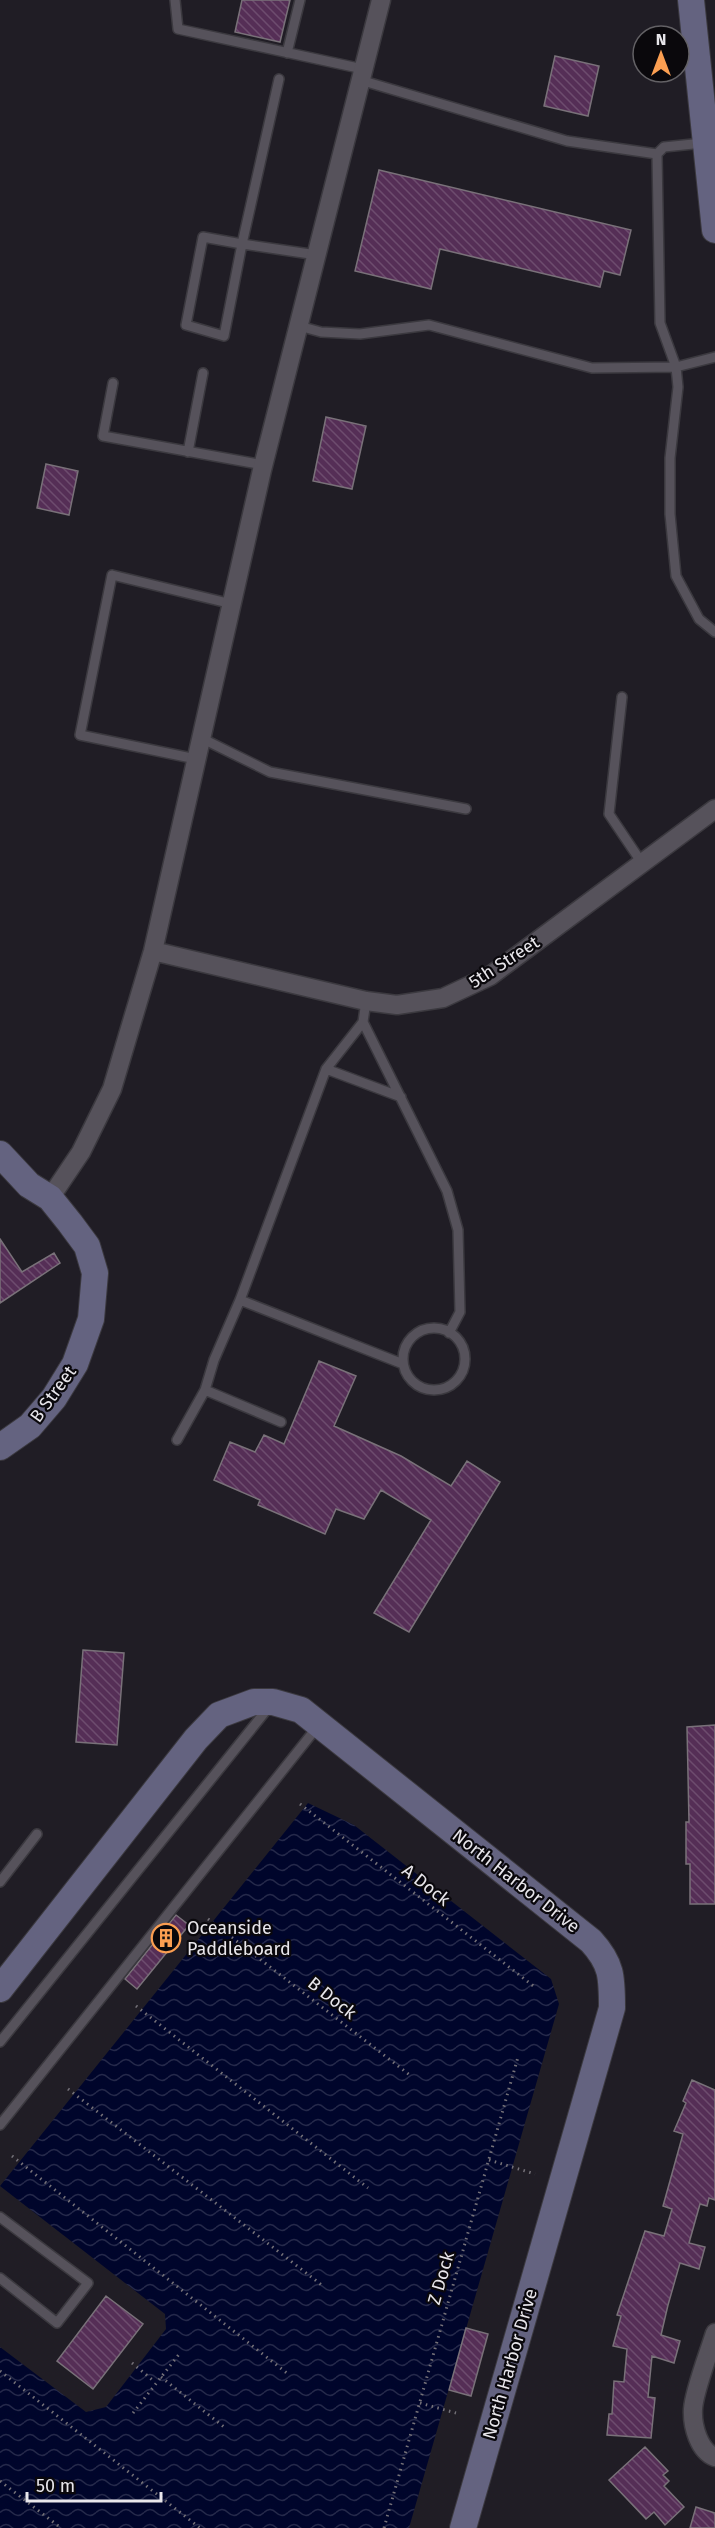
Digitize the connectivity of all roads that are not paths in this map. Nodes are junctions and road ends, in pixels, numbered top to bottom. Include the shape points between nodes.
1 (175, 0) edge
2 (300, 0) edge
3 (381, 0) edge
4 (691, 0) edge
5 (287, 53) junction
6 (361, 74) junction
7 (279, 79) dead end
8 (705, 143) junction
9 (657, 154) junction
10 (715, 230) edge
11 (242, 244) junction
12 (317, 255) junction
13 (299, 326) junction
14 (715, 357) edge
15 (676, 367) junction
16 (203, 373) dead end
17 (113, 383) dead end
18 (188, 452) junction
19 (264, 465) junction
20 (232, 604) junction
21 (715, 632) edge
22 (622, 697) dead end
23 (201, 738) junction
24 (196, 759) junction
25 (466, 809) dead end
26 (715, 809) edge
27 (642, 863) junction
28 (153, 951) junction
29 (366, 1001) junction
30 (363, 1022) junction
31 (326, 1069) junction
32 (400, 1097) junction
33 (0, 1154) edge
34 (50, 1198) junction
35 (240, 1300) junction
36 (449, 1333) junction
37 (403, 1364) junction
38 (205, 1390) junction
39 (281, 1422) dead end
40 (177, 1440) dead end
41 (0, 1448) edge
42 (273, 1702) junction
43 (319, 1725) junction
44 (37, 1834) dead end
45 (0, 1882) edge
46 (0, 1989) edge
47 (0, 2042) edge
48 (0, 2125) edge
49 (0, 2217) edge
50 (0, 2278) edge
51 (715, 2334) edge
52 (715, 2457) edge
53 (463, 2528) edge

1 - 5 lane via 178,29
2 - 5 lane
3 - 6 street
4 - 8 street
5 - 6 lane
6 - 9 lane via 567,141
6 - 12 street
7 - 11 lane
8 - 9 lane via 664,147
8 - 10 street
9 - 15 lane via 660,323
11 - 11 lane via 224,336 186,325 203,237
11 - 12 lane
12 - 13 street
13 - 15 lane via 321,332 360,334 429,325 592,368
13 - 19 street
14 - 15 lane
15 - 21 lane via 670,514 676,576 699,619
16 - 18 lane
17 - 18 lane via 103,436
18 - 19 lane
19 - 20 street
20 - 23 street
20 - 24 lane via 112,575 80,735
22 - 27 lane via 609,814
23 - 24 street
23 - 25 lane via 270,772
24 - 28 street
26 - 27 street, 5th Street
27 - 29 street, 5th Street via 490,975 442,998 397,1005
28 - 29 street, 5th Street
28 - 34 street via 112,1089 81,1152
29 - 30 lane
30 - 31 lane
30 - 32 lane
31 - 32 lane
31 - 35 lane
32 - 36 lane via 447,1191 458,1230 460,1312
33 - 34 street, B Street via 29,1185
34 - 41 street, B Street via 87,1246 95,1273 91,1319 75,1364 54,1398 30,1426
35 - 37 lane
35 - 38 lane
36 - 37 lane via 434,1328 417,1333 405,1346
36 - 37 lane via 460,1344 465,1358 460,1374 447,1387 438,1390 419,1386 411,1381
38 - 39 lane
38 - 40 lane
42 - 43 street, North Harbor Drive via 301,1710
42 - 46 street, North Harbor Drive via 254,1702 219,1715
42 - 47 lane
43 - 48 lane
43 - 53 street, North Harbor Drive via 591,1941 612,1974 612,2007
44 - 45 lane
49 - 50 lane via 88,2283 57,2323
51 - 52 street via 693,2409 695,2433 709,2455

